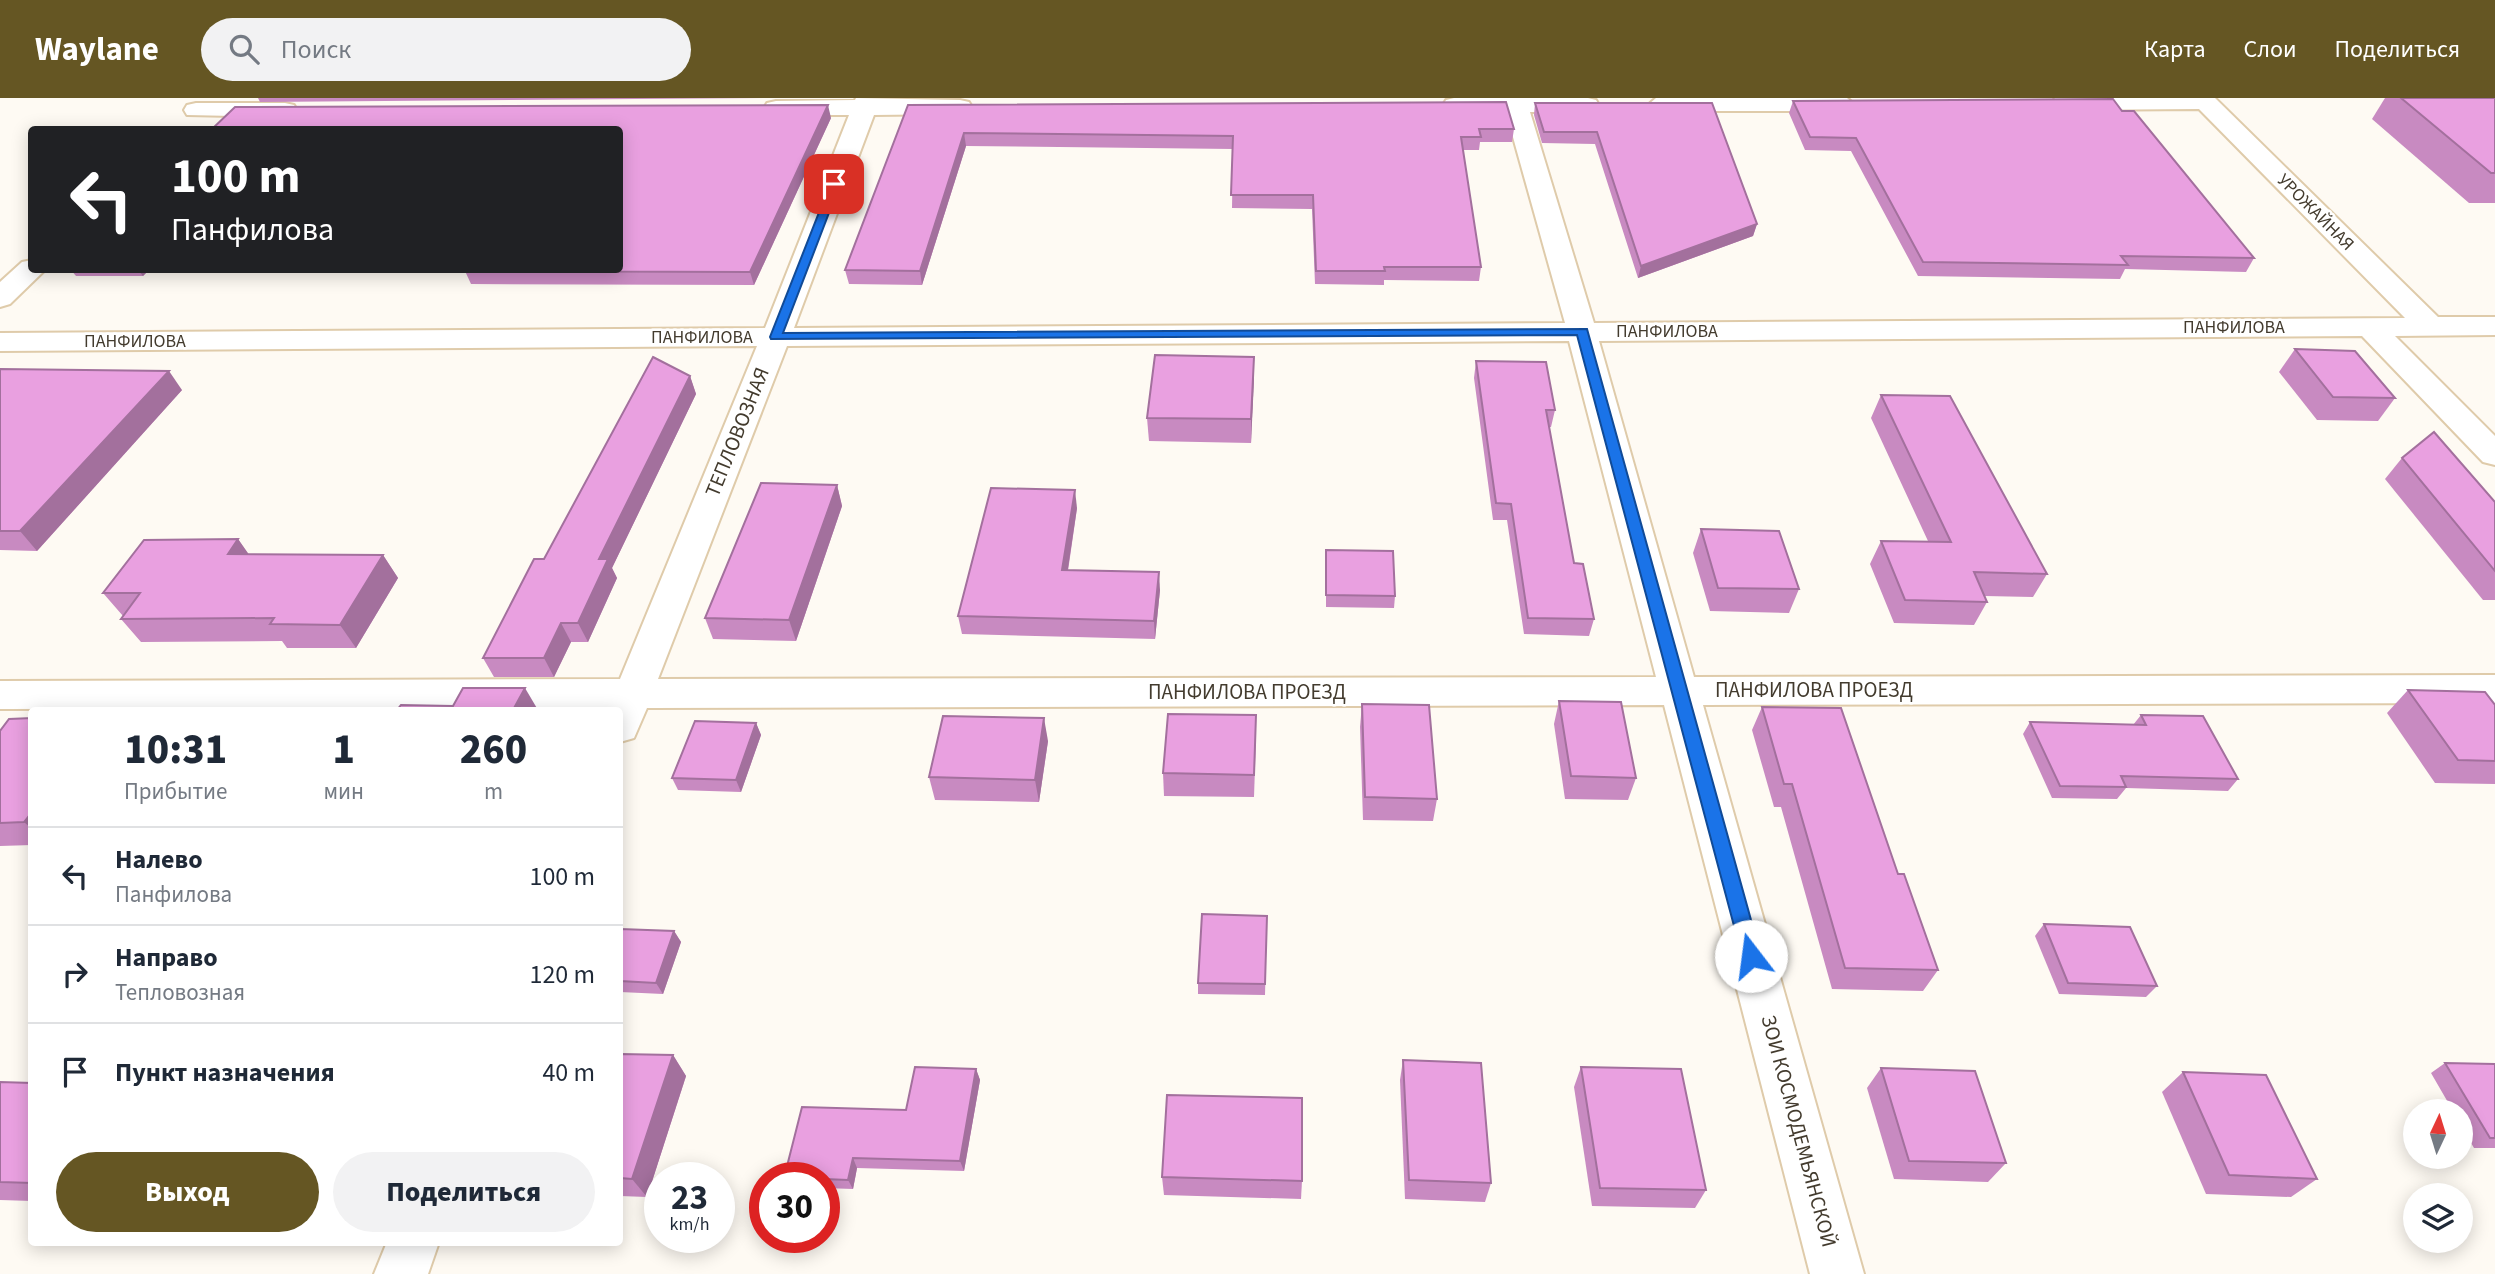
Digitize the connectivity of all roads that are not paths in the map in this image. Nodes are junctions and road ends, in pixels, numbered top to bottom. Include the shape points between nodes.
1 (2203, 100) edge
2 (1515, 102) edge
3 (866, 103) edge
4 (2040, 103) edge
5 (202, 104) edge
6 (1640, 104) edge
7 (1860, 104) edge
8 (1433, 105) edge
9 (1612, 105) edge
10 (989, 107) edge
11 (752, 108) edge
12 (307, 110) edge
13 (180, 126) edge
14 (28, 272) edge
15 (0, 298) edge
16 (2430, 326) junction
17 (2495, 326) edge
18 (2369, 327) junction
19 (1582, 332) junction
20 (776, 337) junction
21 (0, 342) edge
22 (2495, 455) edge
23 (2495, 689) edge
24 (1679, 691) junction
25 (0, 695) edge
26 (501, 707) edge
27 (626, 710) edge
28 (412, 1246) edge
29 (401, 1274) edge
30 (1837, 1274) edge

1 - 4 street
1 - 16 street, УРОЖАЙНАЯ
2 - 8 street
2 - 9 street
2 - 19 street, ЗОИ КОСМОДЕМЬЯНСКОЙ
3 - 10 street
3 - 11 street
3 - 20 street, ТЕПЛОВОЗНАЯ
5 - 12 street
5 - 13 street
6 - 7 street
14 - 15 street
16 - 17 street, ПАНФИЛОВА
16 - 18 street, ПАНФИЛОВА
18 - 19 street, ПАНФИЛОВА
18 - 22 street
19 - 20 street, ПАНФИЛОВА
19 - 24 street, ЗОИ КОСМОДЕМЬЯНСКОЙ
20 - 21 street, ПАНФИЛОВА
20 - 27 street, ТЕПЛОВОЗНАЯ
23 - 24 street, ПАНФИЛОВА ПРОЕЗД
24 - 27 street, ПАНФИЛОВА ПРОЕЗД
24 - 30 street, ЗОИ КОСМОДЕМЬЯНСКОЙ
25 - 26 street, ПАНФИЛОВА ПРОЕЗД
28 - 29 street

